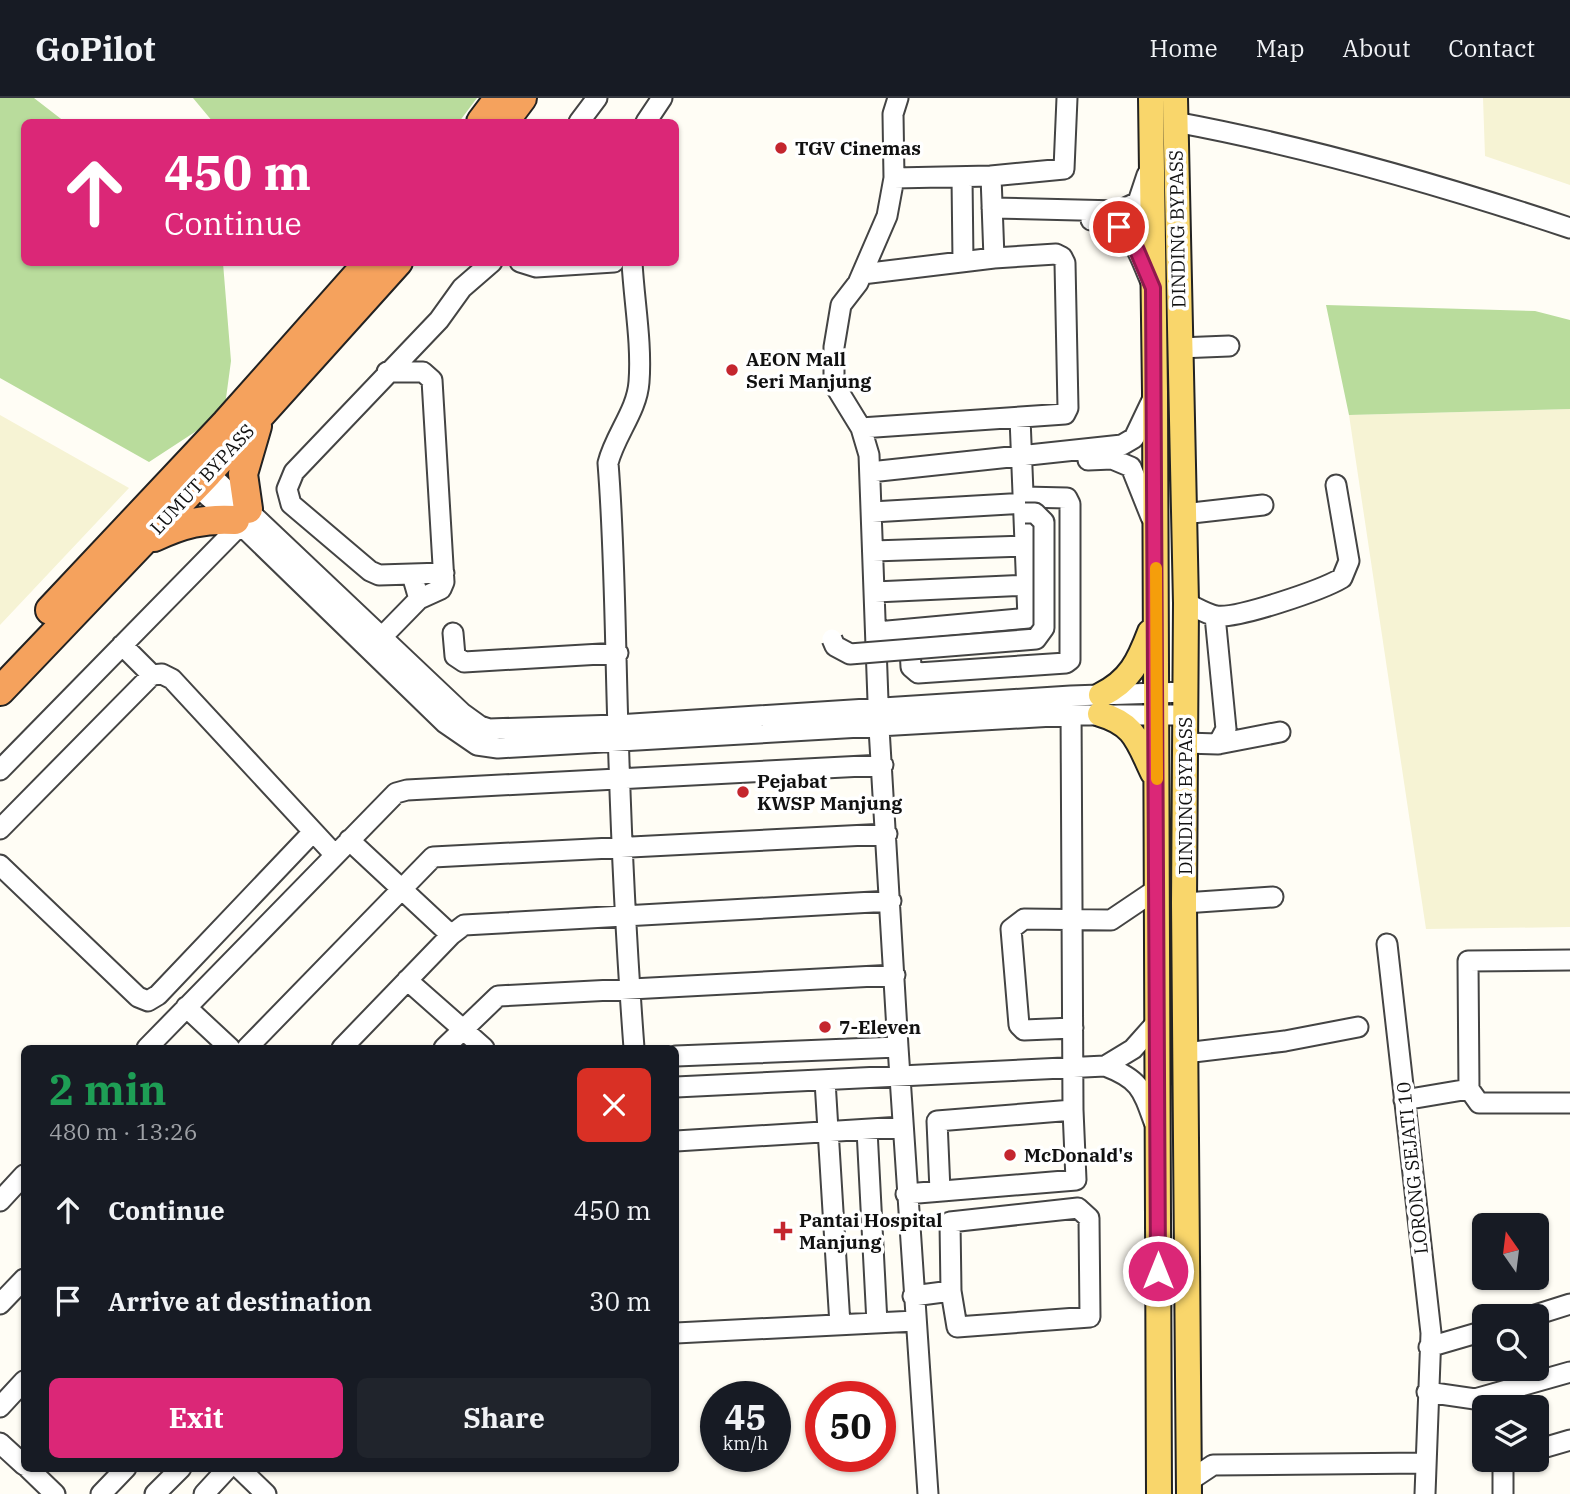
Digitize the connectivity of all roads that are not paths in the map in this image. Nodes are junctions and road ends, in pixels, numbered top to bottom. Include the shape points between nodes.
1 (499, 98) edge
2 (522, 98) edge
3 (597, 98) edge
4 (662, 98) edge
5 (898, 98) edge
6 (1067, 98) edge
7 (1151, 98) edge
8 (1175, 110) edge
9 (483, 119) edge
10 (506, 119) edge
11 (581, 119) edge
12 (648, 119) edge
13 (1152, 149) junction
14 (991, 176) junction
15 (962, 177) junction
16 (894, 178) junction
17 (993, 216) junction
18 (1570, 228) edge
19 (994, 258) junction
20 (963, 261) junction
21 (366, 266) edge
22 (394, 266) edge
23 (487, 266) edge
24 (533, 266) edge
25 (552, 266) edge
26 (632, 266) edge
27 (862, 274) junction
28 (1153, 288) junction
29 (1229, 346) dead end
30 (1180, 348) junction
31 (387, 372) junction
32 (1155, 391) junction
33 (260, 417) junction
34 (1020, 418) junction
35 (861, 428) junction
36 (1023, 458) junction
37 (194, 472) junction
38 (870, 472) junction
39 (1336, 485) dead end
40 (1025, 504) junction
41 (1263, 505) dead end
42 (872, 512) junction
43 (1183, 514) junction
44 (244, 517) junction
45 (1156, 531) junction
46 (142, 542) junction
47 (1025, 546) junction
48 (873, 551) junction
49 (444, 573) junction
50 (412, 575) junction
51 (1027, 585) junction
52 (875, 592) junction
53 (419, 599) junction
54 (1186, 603) junction
55 (1215, 616) junction
56 (1156, 620) junction
57 (909, 630) junction
58 (877, 632) junction
59 (453, 633) dead end
60 (832, 639) dead end
61 (377, 643) junction
62 (122, 645) junction
63 (618, 653) junction
64 (0, 663) edge
65 (152, 676) junction
66 (0, 691) edge
67 (1156, 703) junction
68 (1186, 703) junction
69 (1101, 704) junction
70 (1071, 705) junction
71 (879, 708) junction
72 (879, 728) junction
73 (1280, 732) dead end
74 (618, 734) junction
75 (1185, 743) junction
76 (1218, 744) junction
77 (883, 765) junction
78 (0, 770) edge
79 (620, 780) junction
80 (1157, 780) junction
81 (0, 829) edge
82 (312, 833) junction
83 (887, 834) junction
84 (349, 840) junction
85 (623, 849) junction
86 (335, 856) junction
87 (0, 864) edge
88 (402, 887) junction
89 (1157, 888) junction
90 (1273, 897) dead end
91 (891, 901) junction
92 (1184, 903) junction
93 (625, 917) junction
94 (1072, 921) junction
95 (450, 934) junction
96 (1387, 944) dead end
97 (1570, 960) edge
98 (895, 975) junction
99 (407, 980) junction
100 (630, 989) junction
101 (186, 1007) junction
102 (1157, 1023) junction
103 (1358, 1027) dead end
104 (1073, 1028) junction
105 (463, 1029) junction
106 (149, 1045) edge
107 (227, 1045) edge
108 (250, 1045) edge
109 (345, 1045) edge
110 (447, 1045) edge
111 (481, 1045) edge
112 (634, 1045) edge
113 (898, 1047) junction
114 (1185, 1053) junction
115 (679, 1056) edge
116 (1105, 1066) junction
117 (1073, 1068) junction
118 (900, 1076) junction
119 (824, 1081) junction
120 (679, 1087) edge
121 (1469, 1089) junction
122 (1405, 1100) junction
123 (1570, 1103) edge
124 (1073, 1110) junction
125 (902, 1128) junction
126 (867, 1130) junction
127 (829, 1132) junction
128 (1158, 1132) junction
129 (679, 1141) edge
130 (21, 1178) edge
131 (1076, 1180) junction
132 (940, 1191) junction
133 (906, 1195) junction
134 (0, 1201) edge
135 (1078, 1208) junction
136 (21, 1282) edge
137 (951, 1291) junction
138 (913, 1296) junction
139 (0, 1304) edge
140 (1570, 1304) edge
141 (1549, 1311) edge
142 (915, 1321) junction
143 (877, 1323) junction
144 (840, 1325) junction
145 (679, 1333) edge
146 (1472, 1334) edge
147 (1429, 1347) junction
148 (1570, 1372) edge
149 (21, 1384) edge
150 (1427, 1392) junction
151 (1511, 1395) edge
152 (1472, 1399) edge
153 (0, 1407) edge
154 (1189, 1437) junction
155 (1570, 1440) edge
156 (0, 1443) edge
157 (1549, 1446) edge
158 (21, 1461) edge
159 (1425, 1463) junction
160 (1213, 1465) junction
161 (34, 1472) edge
162 (122, 1472) edge
163 (177, 1472) edge
164 (224, 1472) edge
165 (243, 1472) edge
166 (1504, 1472) edge
167 (1189, 1488) edge
168 (55, 1494) edge
169 (101, 1494) edge
170 (156, 1494) edge
171 (204, 1494) edge
172 (266, 1494) edge
173 (928, 1494) edge
174 (1159, 1494) edge
175 (1425, 1494) edge
176 (1503, 1494) edge

1 - 9 highway
2 - 10 highway
3 - 11 street
4 - 12 street
5 - 16 street via 893,114
6 - 14 street via 1064,169
7 - 13 main road, DINDING BYPASS
8 - 18 street via 1242,134 1417,178
8 - 30 main road, DINDING BYPASS
13 - 17 street via 1144,192 1128,209
13 - 28 main road, DINDING BYPASS
14 - 15 street
14 - 17 street
15 - 16 street
15 - 20 street
16 - 27 street via 887,216
17 - 19 street
17 - 28 street via 1074,218 1119,227 1130,234
19 - 20 street
19 - 34 street via 1056,254 1065,263 1068,408 1059,416
20 - 27 street
21 - 37 highway, LUMUT BYPASS
22 - 33 highway, LUMUT BYPASS
23 - 31 street
24 - 25 street
26 - 63 street via 639,383 608,463
27 - 35 street via 841,305 834,347 834,384
28 - 32 main road, DINDING BYPASS
29 - 30 street
30 - 43 main road, DINDING BYPASS
31 - 49 street via 423,372 432,380
31 - 50 street via 294,472 287,489 291,504 370,571
32 - 36 street via 1128,443
32 - 45 main road, DINDING BYPASS
33 - 37 highway, LUMUT BYPASS
33 - 44 highway via 243,474
34 - 35 street
34 - 36 street
35 - 38 street
36 - 38 street
36 - 40 street
36 - 45 street via 1045,463 1124,462 1137,476
37 - 44 street
37 - 46 highway, LUMUT BYPASS
37 - 64 highway, LUMUT BYPASS
38 - 42 street
39 - 55 street via 1349,561 1342,578 1295,597
40 - 42 street
40 - 47 street
40 - 57 street via 1062,495 1070,503 1070,660 918,673 911,667
40 - 60 street, bridge via 1044,522 1044,628 1036,639 850,654
41 - 43 street
42 - 48 street
43 - 54 main road, DINDING BYPASS
44 - 46 highway via 195,521
44 - 61 street
44 - 62 street
45 - 56 main road, DINDING BYPASS
46 - 66 highway, LUMUT BYPASS
47 - 48 street
47 - 51 street
48 - 52 street
49 - 50 street
49 - 53 street via 441,589
50 - 53 street
51 - 52 street
51 - 57 street via 1029,614 1024,620
52 - 58 street
53 - 61 street
54 - 55 street
54 - 68 main road, DINDING BYPASS
55 - 76 street via 1226,729
56 - 67 main road, DINDING BYPASS
56 - 69 main road via 1138,664
57 - 58 street
58 - 71 street
59 - 63 street via 455,656 464,662
61 - 74 street via 480,726 498,731
62 - 65 street
62 - 78 street
63 - 74 street
65 - 81 street
65 - 82 street via 162,674 172,680
67 - 68 street
67 - 69 street
67 - 80 main road, DINDING BYPASS
68 - 75 main road, DINDING BYPASS
69 - 70 street
69 - 80 main road via 1129,726
70 - 71 street
70 - 72 street
70 - 94 street
71 - 72 street
71 - 74 street
72 - 74 street
72 - 77 street
73 - 76 street
74 - 79 street
75 - 76 street
75 - 92 main road, DINDING BYPASS
77 - 79 street
77 - 83 street
79 - 84 street via 407,790 396,793
79 - 85 street
80 - 89 main road, DINDING BYPASS
82 - 86 street
82 - 87 street via 148,1001 138,997
83 - 85 street
83 - 91 street
84 - 86 street
84 - 88 street
85 - 88 street via 433,857
85 - 93 street
86 - 101 street
88 - 95 street
88 - 108 street
89 - 94 street via 1111,920
89 - 102 main road, DINDING BYPASS
90 - 92 street
91 - 93 street
91 - 98 street
92 - 114 main road, DINDING BYPASS
93 - 95 street via 464,925
93 - 100 street
94 - 104 street
94 - 104 street via 1024,919 1012,929 1019,1025 1024,1030
95 - 99 street
96 - 122 street, LORONG SEJATI 10
97 - 121 street via 1468,961
98 - 100 street
98 - 113 street
99 - 105 street
99 - 109 street
100 - 105 street via 498,996
100 - 112 street
101 - 106 street
101 - 107 street
102 - 116 street via 1133,1049
102 - 128 main road, DINDING BYPASS
103 - 114 street
104 - 117 street
105 - 110 street
105 - 111 street
113 - 115 street
113 - 118 street
114 - 154 main road, DINDING BYPASS
116 - 117 street
116 - 128 street via 1134,1079 1144,1092
117 - 118 street
117 - 124 street
118 - 119 street
118 - 125 street
119 - 120 street
119 - 127 street
121 - 122 street
121 - 123 street via 1479,1103
122 - 147 street, LORONG SEJATI 10
124 - 131 street
124 - 132 street via 937,1121
125 - 126 street
125 - 133 street
126 - 127 street
126 - 143 street
127 - 129 street
127 - 144 street
128 - 174 main road, DINDING BYPASS
130 - 134 street
131 - 132 street
131 - 135 street
132 - 133 street
133 - 138 street
135 - 137 street via 950,1222
135 - 137 street via 1089,1218 1090,1317 962,1329 954,1321
136 - 139 street
137 - 138 street
138 - 142 street
140 - 141 street
142 - 143 street
142 - 173 street
143 - 144 street
144 - 145 street
146 - 147 street
147 - 150 street, LORONG SEJATI 10
148 - 151 street
149 - 153 street
150 - 152 street
150 - 159 street, LORONG SEJATI 10
154 - 160 street
154 - 167 main road, DINDING BYPASS
155 - 157 street
156 - 158 street
159 - 160 street
159 - 175 street, LORONG SEJATI 10
160 - 167 street
161 - 168 street
162 - 169 street
163 - 170 street
164 - 171 street
165 - 172 street
166 - 176 street

